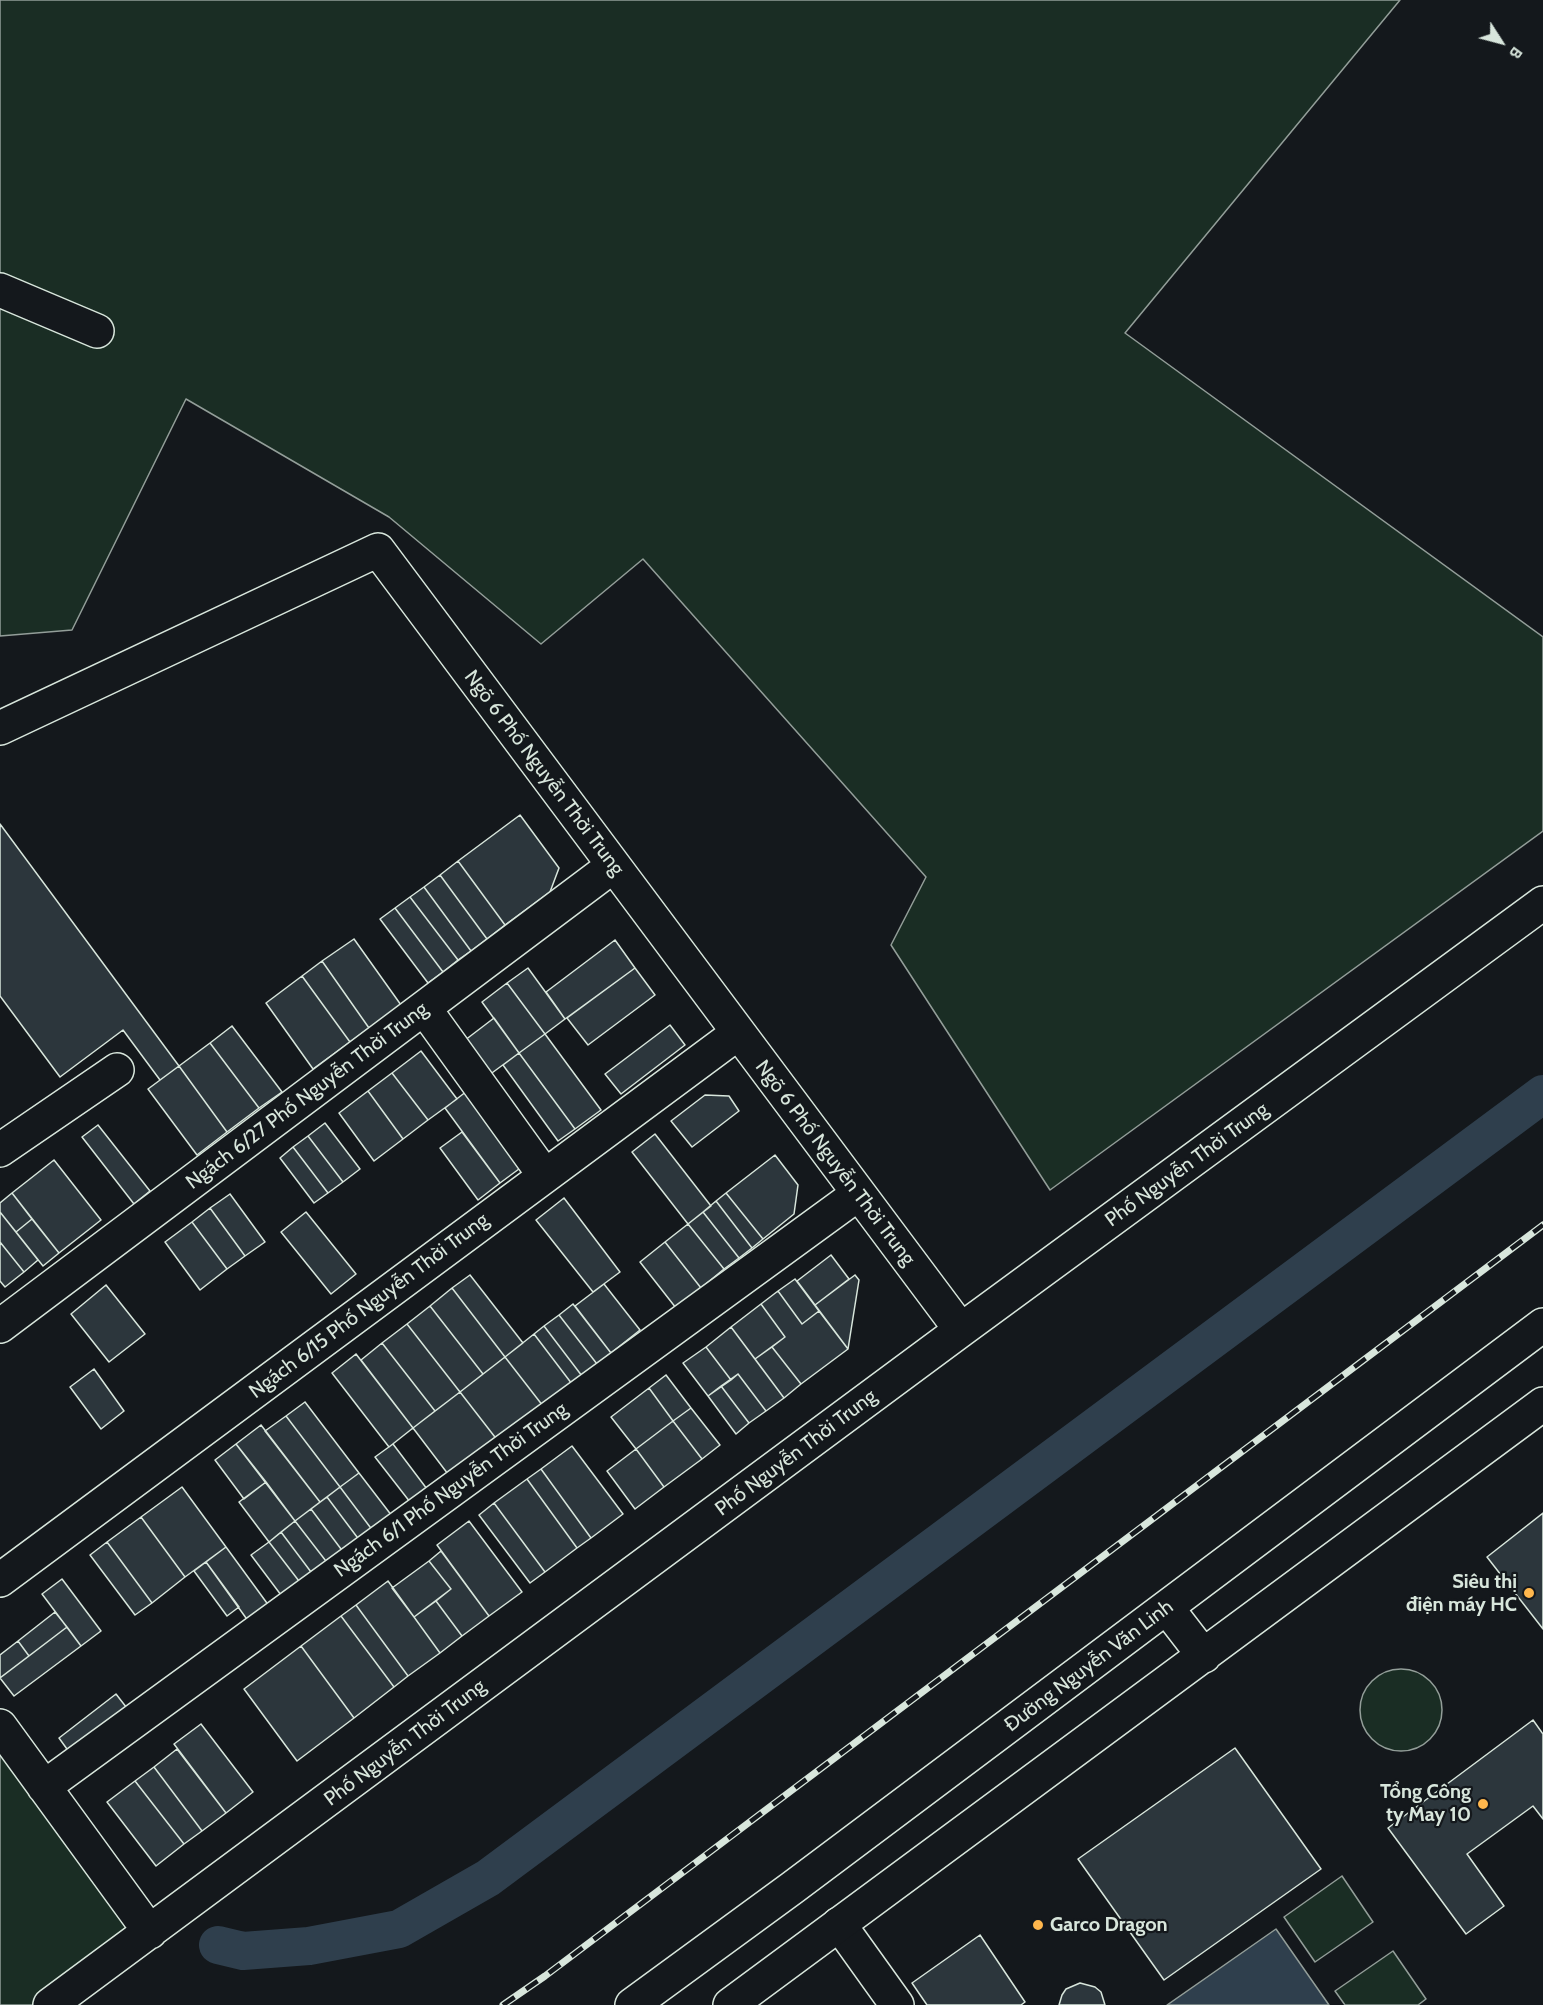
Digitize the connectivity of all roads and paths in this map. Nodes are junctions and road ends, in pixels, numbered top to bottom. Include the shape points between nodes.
1 (0, 290) edge
2 (97, 332) dead end
3 (0, 729) edge
4 (613, 866) junction
5 (1543, 903) edge
6 (424, 1008) junction
7 (738, 1033) junction
8 (117, 1070) dead end
9 (0, 1150) edge
10 (545, 1176) junction
11 (858, 1194) junction
12 (1543, 1325) edge
13 (0, 1326) edge
14 (961, 1330) junction
15 (1543, 1404) edge
16 (0, 1580) edge
17 (1167, 1608) junction
18 (1204, 1656) junction
19 (0, 1726) edge
20 (44, 1787) junction
21 (839, 1924) junction
22 (150, 1932) junction
23 (50, 2005) edge
24 (632, 2005) edge
25 (730, 2005) edge
26 (897, 2005) edge

1 - 2 main road
3 - 4 main road, Ngõ 6 Phố Nguyễn Thời Trung via 378,550
4 - 6 main road, Ngách 6/27 Phố Nguyễn Thời Trung
4 - 7 main road, Ngõ 6 Phố Nguyễn Thời Trung
5 - 14 main road, Phố Nguyễn Thời Trung
6 - 10 main road
6 - 13 main road, Ngách 6/27 Phố Nguyễn Thời Trung
7 - 10 main road, Ngách 6/15 Phố Nguyễn Thời Trung
7 - 11 main road, Ngõ 6 Phố Nguyễn Thời Trung
8 - 9 main road
10 - 16 main road, Ngách 6/15 Phố Nguyễn Thời Trung
11 - 14 main road, Ngõ 6 Phố Nguyễn Thời Trung
11 - 20 main road, Ngách 6/1 Phố Nguyễn Thời Trung
12 - 17 main road, Đường Nguyễn Văn Linh
14 - 22 main road, Phố Nguyễn Thời Trung
15 - 18 main road
17 - 18 main road
17 - 24 main road, Đường Nguyễn Văn Linh
18 - 21 main road
19 - 20 main road
20 - 22 main road
21 - 25 main road
21 - 26 main road
22 - 23 main road, Phố Nguyễn Thời Trung

